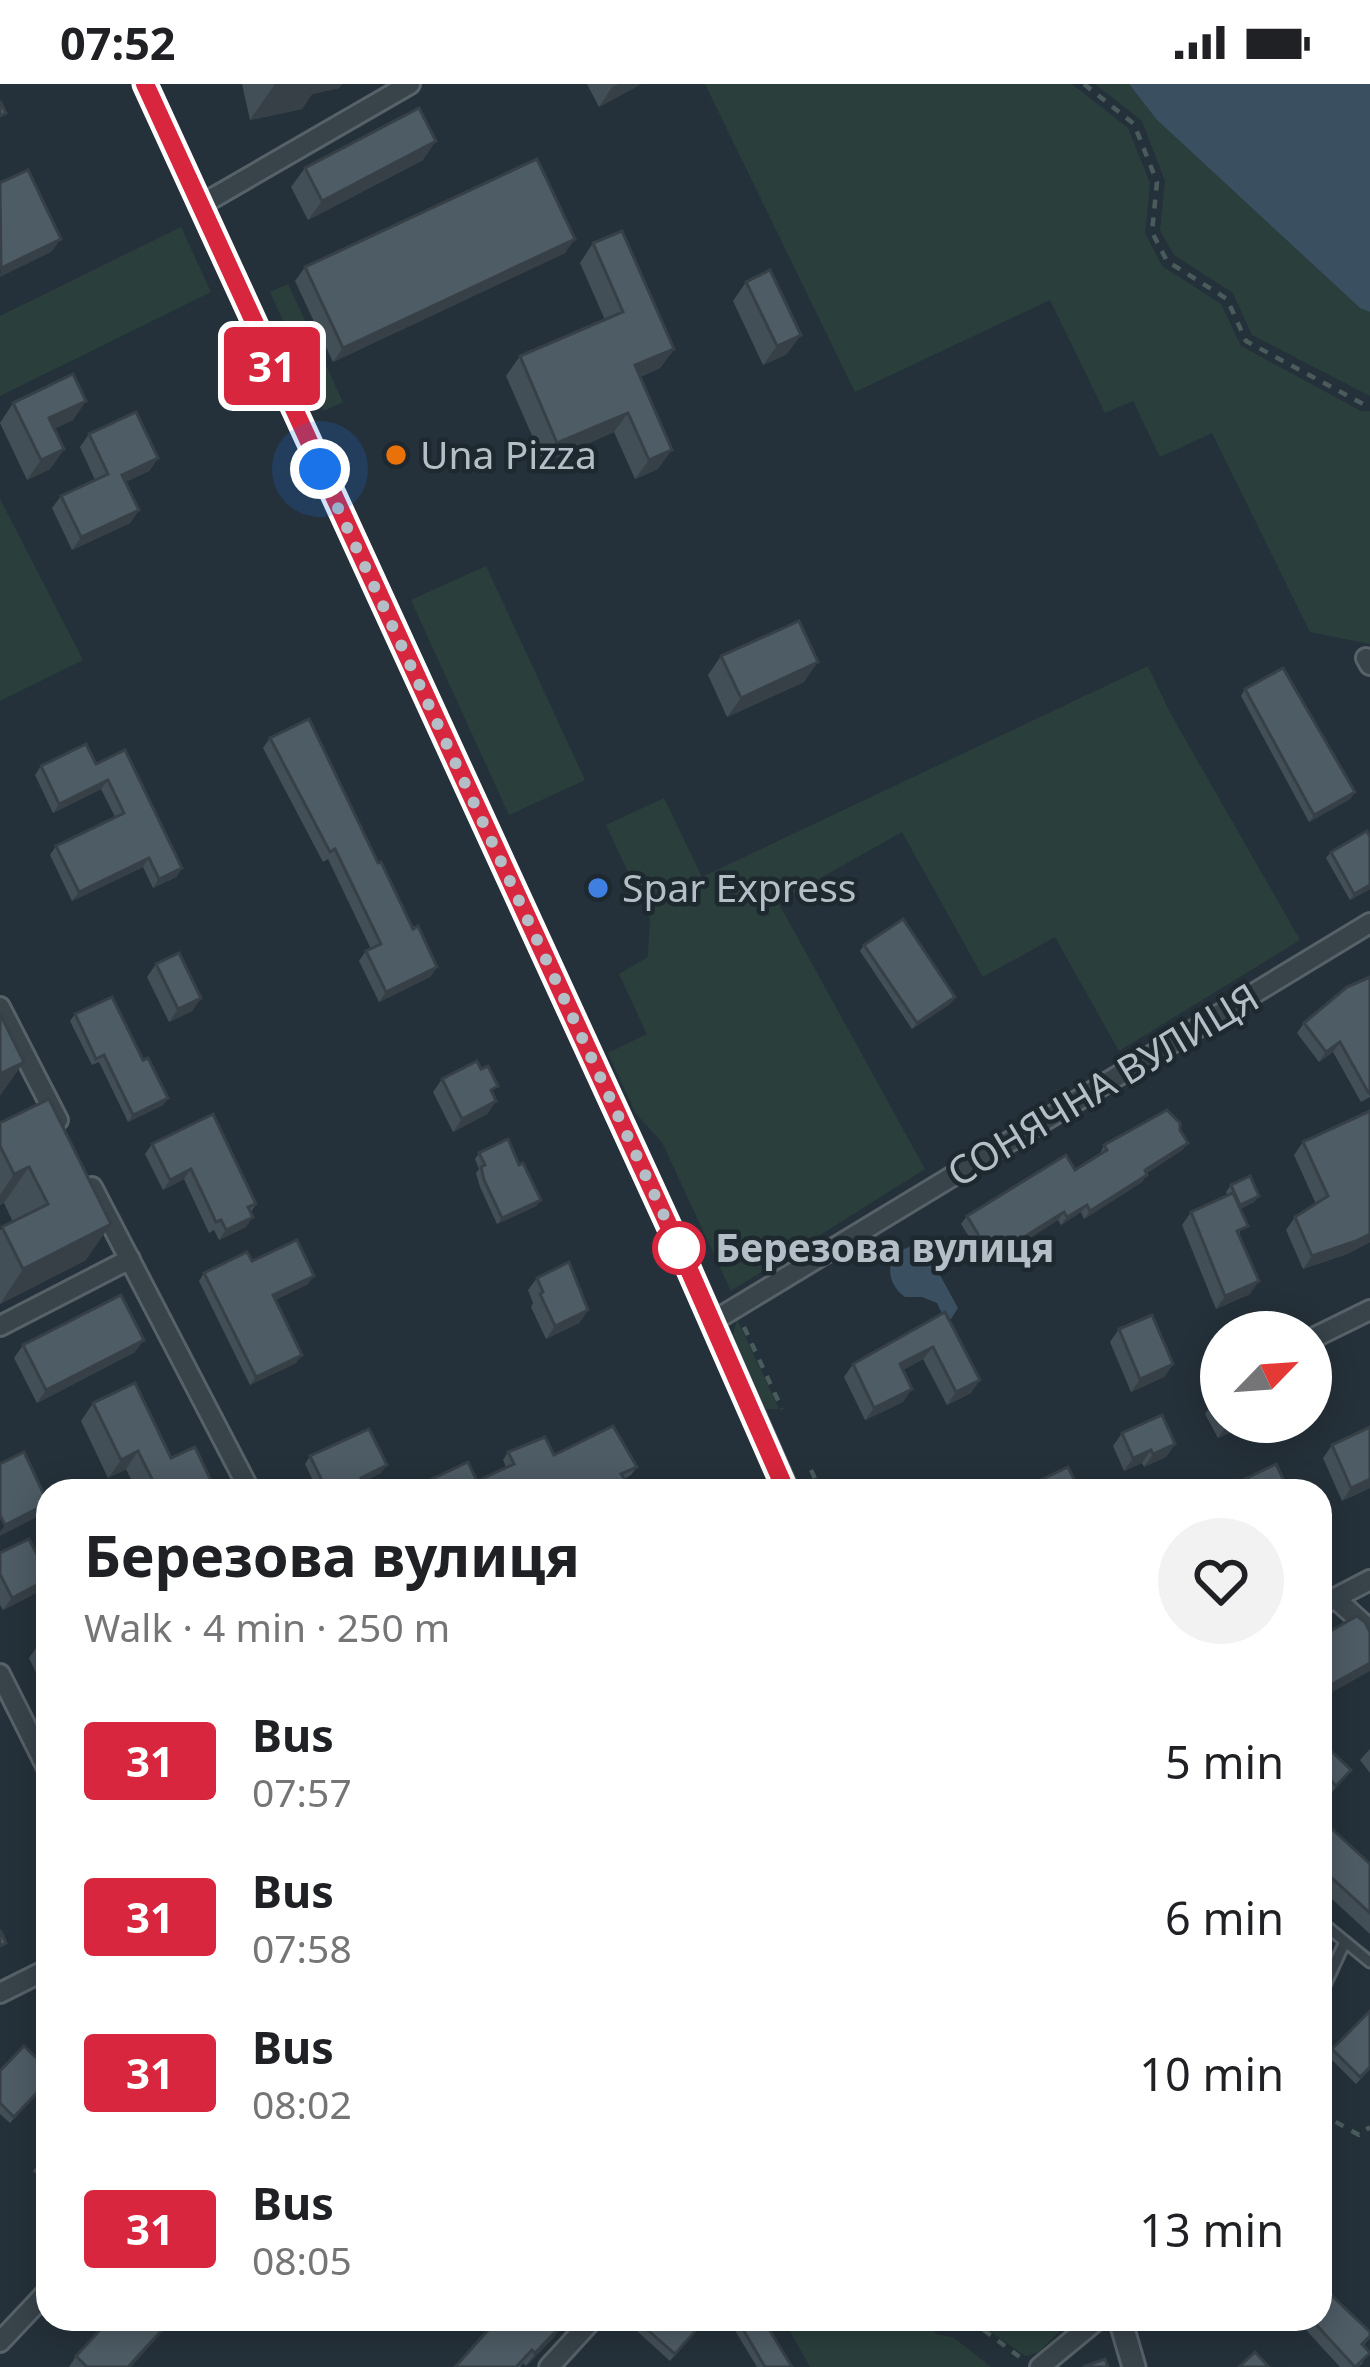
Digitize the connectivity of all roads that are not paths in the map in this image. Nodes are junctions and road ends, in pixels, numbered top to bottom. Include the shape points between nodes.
1 (145, 84) edge
2 (410, 84) edge
3 (199, 206) junction
4 (1370, 923) edge
5 (0, 1007) edge
6 (67, 1139) edge
7 (88, 1178) edge
8 (130, 1258) junction
9 (1370, 1310) edge
10 (712, 1322) junction
11 (0, 1326) edge
12 (1332, 1329) edge
13 (244, 1479) edge
14 (782, 1479) edge
15 (1370, 1580) edge
16 (1332, 1599) edge
17 (1332, 1605) edge
18 (1370, 1630) edge
19 (0, 1674) edge
20 (36, 1746) edge
21 (1332, 1932) edge
22 (1344, 1944) junction
23 (1370, 1961) edge
24 (1332, 1970) edge
25 (36, 1975) edge
26 (0, 1993) edge
27 (36, 2304) edge
28 (582, 2331) edge
29 (1080, 2331) edge
30 (1124, 2331) edge
31 (0, 2342) edge
32 (1036, 2363) edge
33 (549, 2367) edge
34 (1134, 2367) edge

1 - 3 street
2 - 3 street
3 - 10 street
4 - 10 street, СОНЯЧНА ВУЛИЦЯ
5 - 6 street
7 - 8 street
8 - 11 street
8 - 13 street
9 - 12 street
10 - 14 street
15 - 16 street
17 - 18 street
19 - 20 street
21 - 22 lane
22 - 23 lane
22 - 24 lane
25 - 26 street
27 - 31 street
28 - 33 street
29 - 32 street
30 - 34 street

